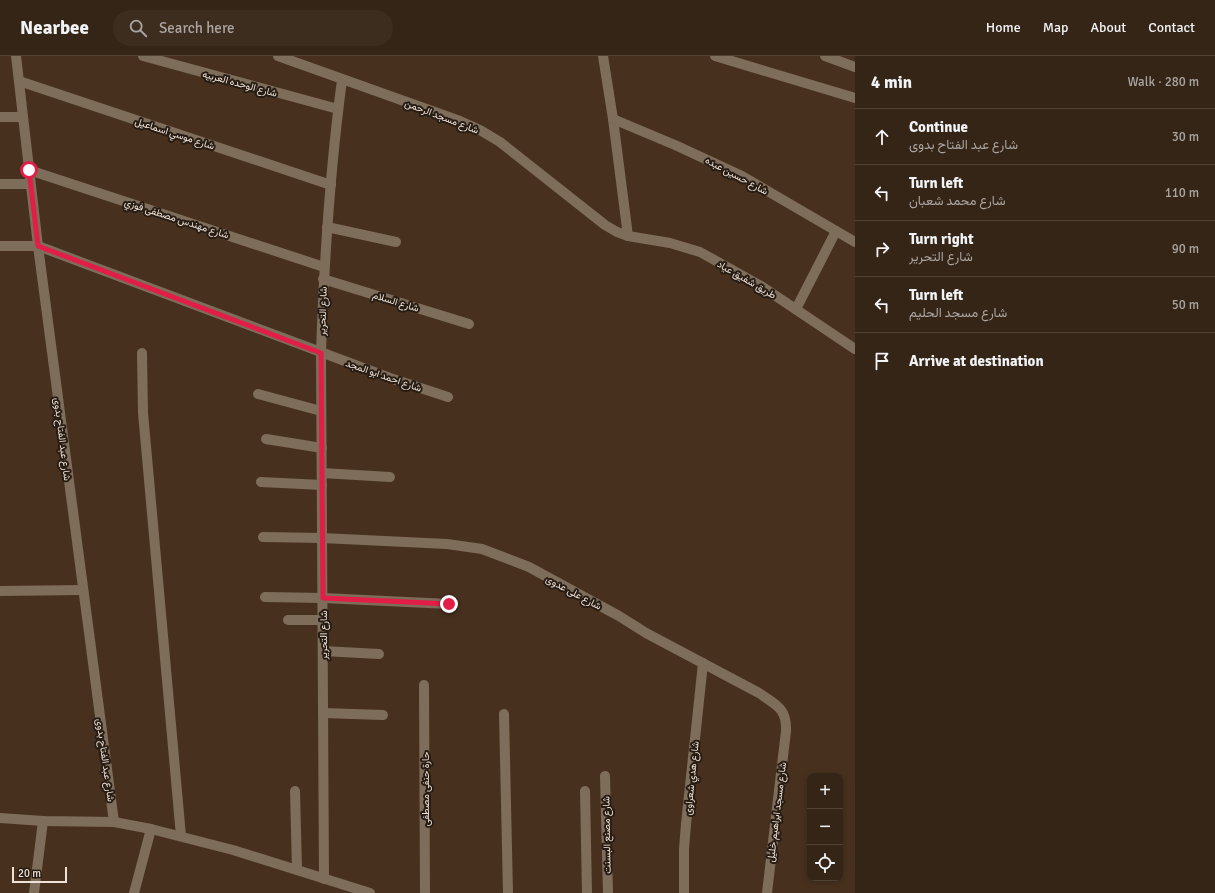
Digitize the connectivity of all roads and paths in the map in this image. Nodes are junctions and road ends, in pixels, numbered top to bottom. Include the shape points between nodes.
1 (16, 56) edge
2 (143, 56) edge
3 (278, 56) edge
4 (603, 56) edge
5 (715, 56) edge
6 (826, 56) edge
7 (855, 67) edge
8 (342, 80) junction
9 (19, 81) junction
10 (855, 98) edge
11 (338, 110) junction
12 (0, 117) edge
13 (23, 117) junction
14 (613, 119) junction
15 (29, 170) junction
16 (0, 184) edge
17 (30, 184) junction
18 (331, 185) junction
19 (327, 227) junction
20 (836, 231) junction
21 (628, 236) junction
22 (396, 242) dead end
23 (855, 242) edge
24 (0, 246) edge
25 (38, 246) junction
26 (324, 267) junction
27 (324, 279) junction
28 (796, 309) junction
29 (469, 324) dead end
30 (855, 349) edge
31 (142, 353) dead end
32 (321, 353) junction
33 (258, 394) dead end
34 (448, 397) dead end
35 (321, 411) junction
36 (266, 439) dead end
37 (322, 448) junction
38 (322, 473) junction
39 (390, 477) dead end
40 (261, 482) dead end
41 (322, 485) junction
42 (263, 537) dead end
43 (322, 538) junction
44 (0, 590) edge
45 (83, 590) junction
46 (265, 597) dead end
47 (323, 598) junction
48 (449, 604) dead end
49 (288, 620) dead end
50 (323, 620) junction
51 (323, 651) junction
52 (379, 654) dead end
53 (703, 663) junction
54 (424, 685) dead end
55 (323, 713) junction
56 (504, 714) dead end
57 (383, 715) dead end
58 (786, 731) joint
59 (605, 776) dead end
60 (295, 791) dead end
61 (585, 791) dead end
62 (0, 818) edge
63 (43, 821) junction
64 (114, 822) junction
65 (151, 829) junction
66 (181, 836) junction
67 (297, 870) junction
68 (324, 880) junction
69 (34, 893) edge
70 (134, 893) edge
71 (370, 893) edge
72 (425, 893) edge
73 (508, 893) edge
74 (587, 893) edge
75 (608, 893) edge
76 (684, 893) edge
77 (767, 893) edge

1 - 9 street, شارع عبد الفتاح بدوى
2 - 11 street, شارع الوحده العربيه
3 - 8 street, شارع مسجد الرحمن
4 - 14 street
5 - 10 street
6 - 7 street
8 - 11 street, شارع التحرير
8 - 21 street, شارع مسجد الرحمن via 480,130 524,160 605,225
9 - 13 street, شارع عبد الفتاح بدوى
9 - 18 street, شارع موسي اسماعيل
11 - 18 street, شارع التحرير
12 - 13 street
13 - 15 street, شارع عبد الفتاح بدوى
14 - 20 street, شارع حسين عبده via 742,176
14 - 21 street
15 - 17 street, شارع عبد الفتاح بدوى
15 - 26 street, شارع مهندس مصطفى فوزي
16 - 17 street
17 - 25 street, شارع عبد الفتاح بدوى
18 - 19 street, شارع التحرير
19 - 22 street
19 - 26 street, شارع التحرير
20 - 23 street, شارع حسين عبده
20 - 28 street
21 - 28 street, طريق شفيق عياد via 670,243 700,252
24 - 25 street
25 - 32 street, شارع احمد ابو المجد
25 - 45 street, شارع عبد الفتاح بدوى
26 - 27 street, شارع التحرير
27 - 29 street, شارع السلام
27 - 32 street, شارع التحرير
28 - 30 street, طريق شفيق عياد
31 - 66 street via 143,413
32 - 34 street, شارع احمد ابو المجد
32 - 35 street, شارع التحرير
33 - 35 street
35 - 37 street, شارع التحرير
36 - 37 street
37 - 38 street, شارع التحرير
38 - 39 street
38 - 41 street, شارع التحرير
40 - 41 street
41 - 43 street, شارع التحرير
42 - 43 street, شارع على عدوى
43 - 47 street, شارع التحرير
43 - 53 street, شارع على عدوى via 447,544 482,550 529,567
44 - 45 street
45 - 64 street, شارع عبد الفتاح بدوى
46 - 47 street
47 - 48 street
47 - 50 street, شارع التحرير
49 - 50 street
50 - 51 street, شارع التحرير
51 - 52 street
51 - 55 street, شارع التحرير
53 - 58 street, شارع على عدوى via 776,704 783,712
53 - 76 street, شارع هدي شعراوى via 685,830
54 - 72 street, حارة حنفى مصطفى
55 - 57 street
55 - 68 street, شارع التحرير
56 - 73 street
58 - 77 street, شارع مسجد ابراهيم خليل
59 - 75 street, شارع مصنع البسنت
60 - 67 street
61 - 74 street
62 - 63 street
63 - 64 street
63 - 69 street
64 - 65 street
65 - 66 street
65 - 70 street
66 - 67 street
67 - 68 street
68 - 71 street

